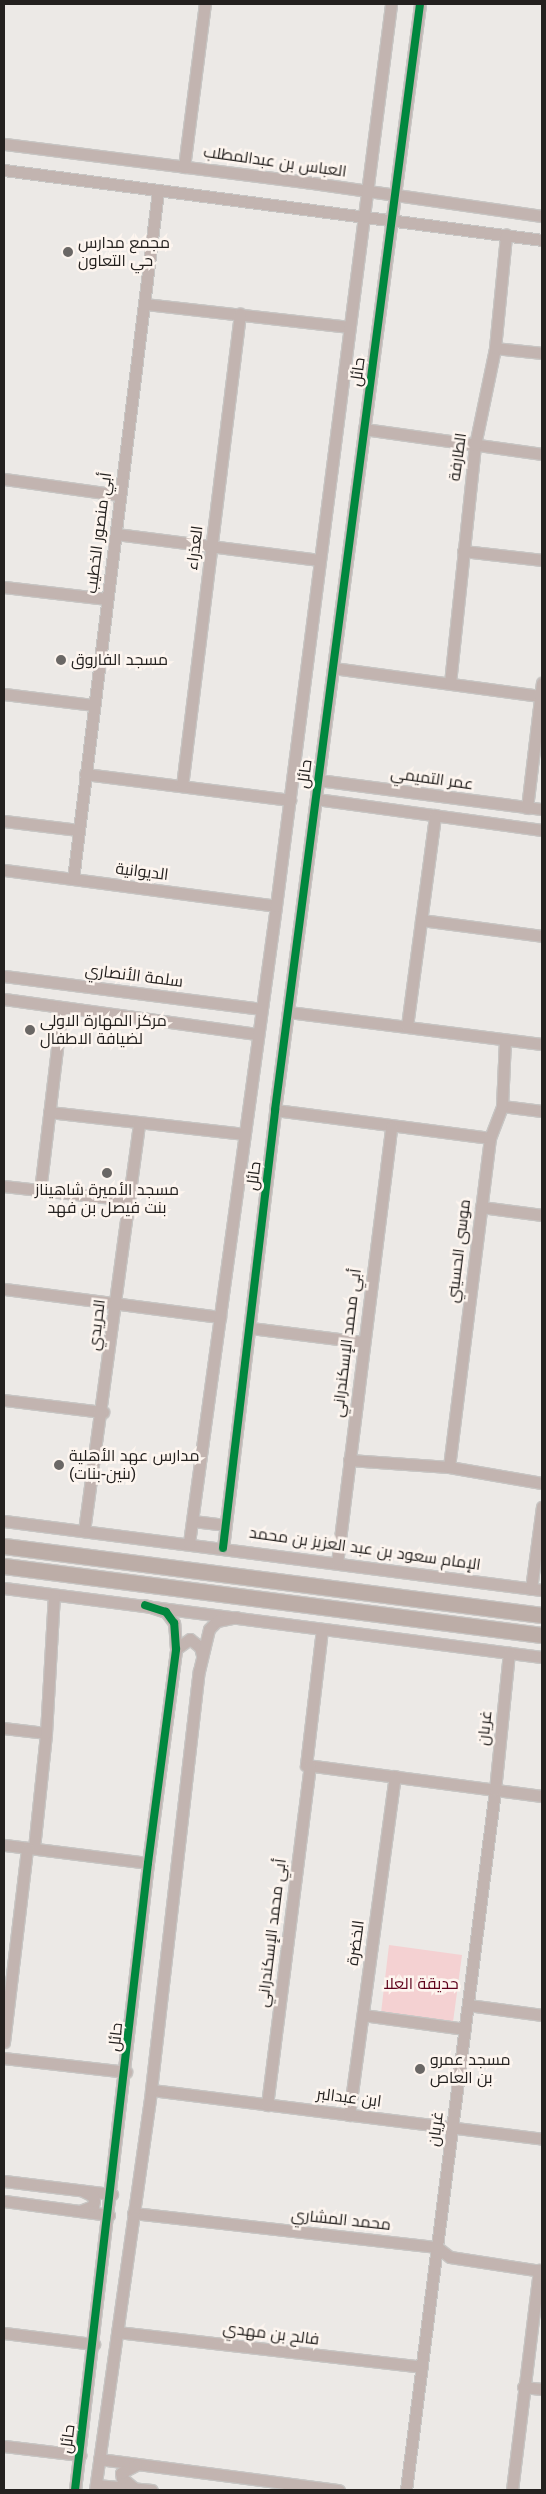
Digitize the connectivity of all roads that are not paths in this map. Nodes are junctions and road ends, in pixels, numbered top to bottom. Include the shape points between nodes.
1 (205, 4) edge
2 (392, 4) edge
3 (420, 4) edge
4 (4, 144) edge
5 (184, 167) junction
6 (4, 170) edge
7 (158, 191) junction
8 (368, 192) junction
9 (396, 197) junction
10 (542, 216) edge
11 (365, 218) junction
12 (393, 221) junction
13 (506, 236) junction
14 (542, 240) edge
15 (145, 304) junction
16 (240, 314) junction
17 (349, 327) junction
18 (495, 348) junction
19 (542, 353) edge
20 (364, 429) junction
21 (475, 445) junction
22 (542, 454) edge
23 (4, 479) edge
24 (119, 494) junction
25 (116, 534) junction
26 (212, 545) junction
27 (463, 551) junction
28 (319, 560) junction
29 (542, 560) edge
30 (4, 587) edge
31 (107, 599) junction
32 (333, 668) junction
33 (450, 683) junction
34 (542, 683) edge
35 (4, 694) edge
36 (540, 696) junction
37 (94, 705) junction
38 (85, 774) junction
39 (318, 780) junction
40 (182, 786) junction
41 (316, 799) junction
42 (290, 800) junction
43 (527, 808) junction
44 (542, 809) edge
45 (435, 815) junction
46 (4, 821) edge
47 (78, 830) junction
48 (542, 830) edge
49 (4, 870) edge
50 (73, 879) junction
51 (276, 906) junction
52 (421, 920) junction
53 (542, 936) edge
54 (4, 976) edge
55 (4, 1000) edge
56 (62, 1007) junction
57 (260, 1009) junction
58 (288, 1012) junction
59 (407, 1026) junction
60 (257, 1034) junction
61 (505, 1040) junction
62 (542, 1044) edge
63 (502, 1106) junction
64 (275, 1110) junction
65 (542, 1111) edge
66 (50, 1112) junction
67 (139, 1123) junction
68 (391, 1127) junction
69 (244, 1134) junction
70 (490, 1138) junction
71 (4, 1186) edge
72 (40, 1191) junction
73 (130, 1200) junction
74 (481, 1207) junction
75 (542, 1215) edge
76 (4, 1290) edge
77 (117, 1304) junction
78 (220, 1317) junction
79 (250, 1328) junction
80 (363, 1342) junction
81 (4, 1400) edge
82 (103, 1412) junction
83 (349, 1460) junction
84 (449, 1467) junction
85 (542, 1483) edge
86 (542, 1507) edge
87 (4, 1521) edge
88 (193, 1521) junction
89 (226, 1525) junction
90 (84, 1531) junction
91 (189, 1543) junction
92 (4, 1546) edge
93 (223, 1548) junction
94 (337, 1563) junction
95 (4, 1566) edge
96 (4, 1588) edge
97 (536, 1590) edge
98 (54, 1595) junction
99 (145, 1605) junction
100 (542, 1615) edge
101 (237, 1617) junction
102 (322, 1629) junction
103 (542, 1634) edge
104 (176, 1649) junction
105 (509, 1653) junction
106 (202, 1655) junction
107 (542, 1657) edge
108 (4, 1728) edge
109 (46, 1733) junction
110 (308, 1766) junction
111 (395, 1776) junction
112 (495, 1790) junction
113 (542, 1796) edge
114 (4, 1844) edge
115 (31, 1848) junction
116 (148, 1863) junction
117 (8, 1960) edge
118 (468, 2005) junction
119 (363, 2015) junction
120 (542, 2015) edge
121 (465, 2029) junction
122 (4, 2042) edge
123 (4, 2058) edge
124 (126, 2072) junction
125 (151, 2090) junction
126 (266, 2104) junction
127 (349, 2115) junction
128 (452, 2128) junction
129 (542, 2139) edge
130 (4, 2181) edge
131 (79, 2190) junction
132 (112, 2194) junction
133 (4, 2202) edge
134 (78, 2211) junction
135 (133, 2213) junction
136 (109, 2215) junction
137 (437, 2247) junction
138 (541, 2271) edge
139 (102, 2274) junction
140 (124, 2277) junction
141 (117, 2332) junction
142 (4, 2333) edge
143 (94, 2344) junction
144 (422, 2367) junction
145 (523, 2387) junction
146 (542, 2389) edge
147 (4, 2446) edge
148 (80, 2456) junction
149 (99, 2460) junction
150 (138, 2465) junction
151 (96, 2488) edge
152 (134, 2488) junction
153 (76, 2490) edge
154 (152, 2490) edge
155 (339, 2490) edge
156 (406, 2490) edge
157 (512, 2490) edge

1 - 5 street
2 - 8 street, حائل
3 - 9 street, حائل
4 - 5 street, العباس بن عبدالمطلب
5 - 8 street, العباس بن عبدالمطلب
6 - 7 street
7 - 11 street
7 - 15 street, أبي منصور الخطيب
8 - 9 street, العباس بن عبدالمطلب
8 - 11 street, حائل
9 - 10 street, العباس بن عبدالمطلب
9 - 12 street, حائل
11 - 12 street
11 - 17 street, حائل
12 - 13 street
12 - 20 street, حائل
13 - 14 street
13 - 18 street, الطارفة
15 - 16 street
15 - 24 street, أبي منصور الخطيب
16 - 17 street
16 - 26 street, العذراء
17 - 28 street, حائل
18 - 19 street
18 - 21 street, الطارفة
20 - 21 street
20 - 32 street, حائل
21 - 22 street
21 - 27 street, الطارفة
23 - 24 street
24 - 25 street, أبي منصور الخطيب
25 - 26 street
25 - 31 street, أبي منصور الخطيب
26 - 28 street
26 - 40 street, العذراء
27 - 29 street
27 - 33 street, الطارفة
28 - 42 street, حائل
30 - 31 street
31 - 37 street, أبي منصور الخطيب
32 - 33 street
32 - 39 street, حائل
33 - 36 street
34 - 36 street
35 - 37 street
36 - 43 street
37 - 38 street, أبي منصور الخطيب
38 - 40 street
38 - 47 street, أبي منصور الخطيب
39 - 41 street, حائل
39 - 43 street, عمر التميمي
40 - 42 street
41 - 45 street
41 - 58 street, حائل
42 - 51 street, حائل
43 - 44 street, عمر التميمي
45 - 48 street
45 - 52 street
46 - 47 street
47 - 50 street, أبي منصور الخطيب
49 - 50 street, الديوانية
50 - 51 street, الديوانية
51 - 57 street, حائل
52 - 53 street
52 - 59 street
54 - 57 street, سلمة الأنصاري
55 - 56 street
56 - 60 street
56 - 66 street
57 - 60 street, حائل
58 - 59 street
58 - 64 street, حائل
59 - 61 street
60 - 69 street, حائل
61 - 62 street
61 - 63 street, موسى الحسيني
63 - 65 street
63 - 70 street, موسى الحسيني
64 - 68 street
64 - 79 street, حائل
66 - 67 street
66 - 72 street
67 - 69 street
67 - 73 street, الحريدي
68 - 70 street
68 - 80 street, أبي محمد الإسكندراني
69 - 78 street, حائل
70 - 74 street, موسى الحسيني
71 - 72 street
72 - 73 street
73 - 77 street, الحريدي
74 - 75 street
74 - 84 street, موسى الحسيني
76 - 77 street
77 - 78 street
77 - 82 street, الحريدي
78 - 88 street, حائل
79 - 80 street
79 - 89 street, حائل
80 - 83 street, أبي محمد الإسكندراني
81 - 82 street
82 - 90 street, الحريدي
83 - 84 street
83 - 94 street, أبي محمد الإسكندراني
84 - 85 street
86 - 97 street
87 - 90 street, الإمام سعود بن عبد العزيز بن محمد
88 - 89 street
88 - 91 street, حائل
89 - 93 street, حائل
90 - 91 street, الإمام سعود بن عبد العزيز بن محمد
91 - 93 street, الإمام سعود بن عبد العزيز بن محمد
92 - 100 main road
93 - 94 street, الإمام سعود بن عبد العزيز بن محمد
94 - 97 street, الإمام سعود بن عبد العزيز بن محمد
95 - 103 main road
96 - 98 street
98 - 99 street
98 - 109 street
99 - 101 street
99 - 104 street, حائل via 166,1612 174,1624
101 - 102 street
101 - 106 street, حائل via 217,1621 209,1629
102 - 105 street
102 - 110 street, أبي محمد الإسكندراني
104 - 106 street via 190,1638 200,1647
104 - 116 street, حائل
105 - 107 street
105 - 112 street, غريان
106 - 125 street, حائل
108 - 109 street
109 - 115 street
110 - 111 street
110 - 126 street, أبي محمد الإسكندراني
111 - 112 street
111 - 119 street, الخضرة
112 - 113 street
112 - 118 street, غريان
114 - 115 street
115 - 116 street
115 - 117 street
116 - 124 street, حائل
117 - 122 street
118 - 120 street
118 - 121 street, غريان
119 - 121 street
119 - 127 street, الخضرة
121 - 128 street, غريان
123 - 124 street
124 - 132 street, حائل
125 - 126 street, ابن عبدالبر
125 - 135 street, حائل
126 - 127 street, ابن عبدالبر
127 - 128 street, ابن عبدالبر
128 - 129 street, ابن عبدالبر
128 - 137 street, غريان
130 - 131 street
131 - 132 street
131 - 134 street via 89,2193 94,2201 88,2209
132 - 136 street, حائل
133 - 134 street
134 - 136 street
135 - 137 street, محمد المشاري
135 - 140 street, حائل
136 - 139 street, حائل
137 - 138 street, محمد المشاري via 450,2257
137 - 144 street, غريان
138 - 145 street
139 - 140 street
139 - 143 street, حائل
140 - 141 street, حائل
141 - 144 street, فالح بن مهدي
141 - 149 street, حائل
142 - 143 street
143 - 148 street, حائل
144 - 156 street, غريان
145 - 146 street
145 - 157 street
147 - 148 street
148 - 153 street, حائل
149 - 150 street
149 - 151 street, حائل
150 - 152 street via 121,2473 122,2478
150 - 155 street
151 - 152 street
152 - 154 street

